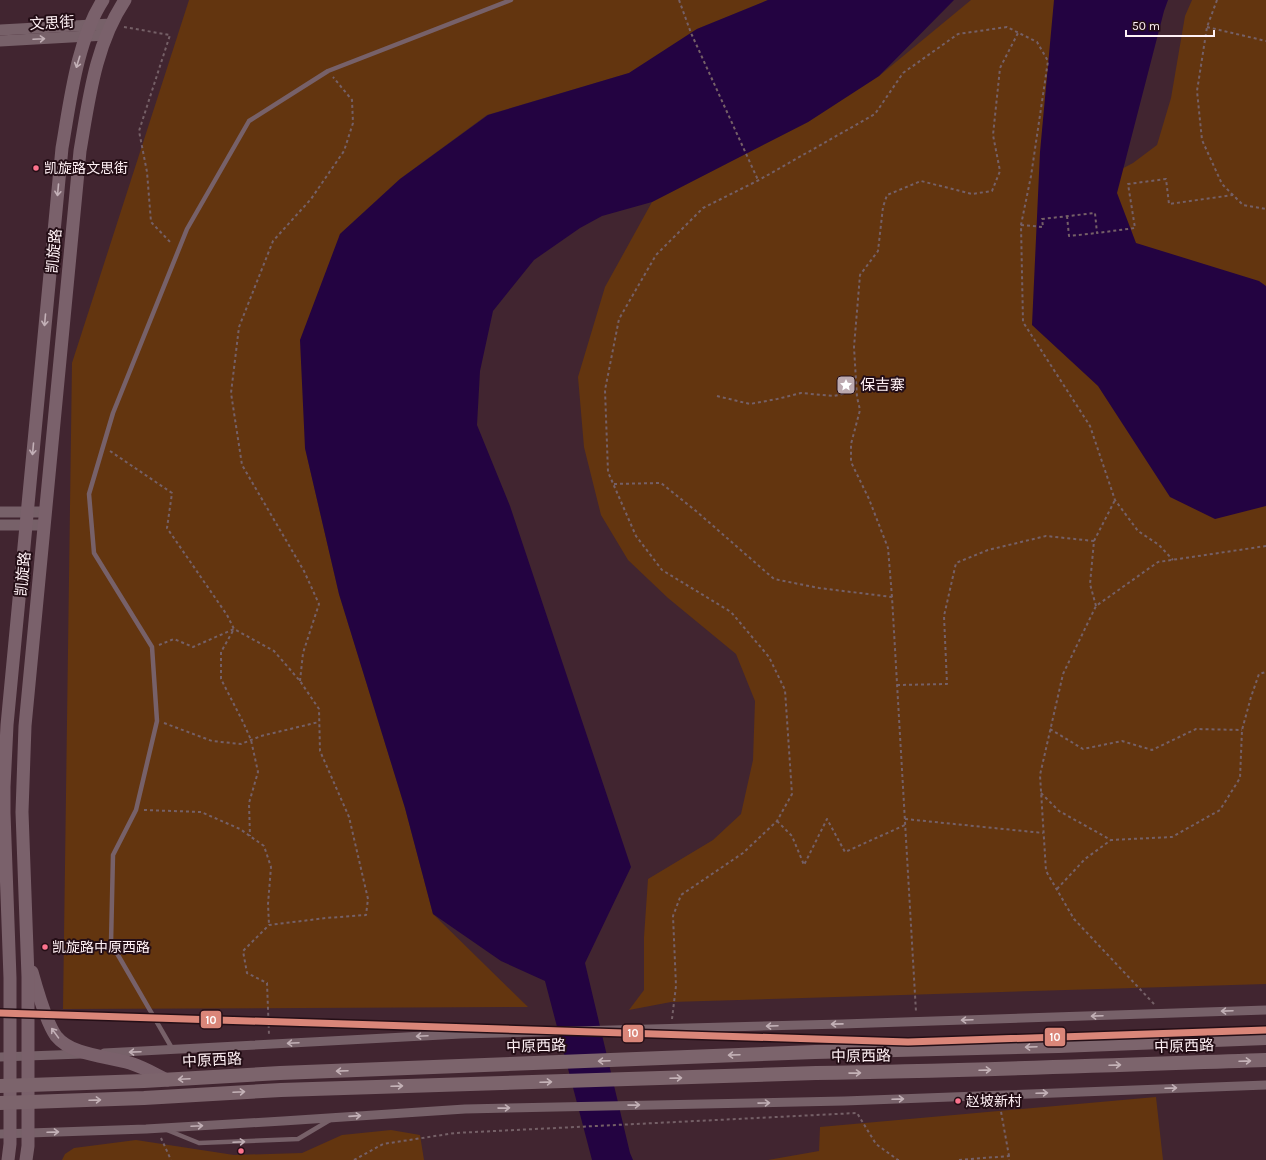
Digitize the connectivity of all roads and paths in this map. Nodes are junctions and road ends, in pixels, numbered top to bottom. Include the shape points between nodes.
1 (103, 0) edge
2 (125, 0) edge
3 (511, 0) edge
4 (679, 0) edge
5 (1217, 0) edge
6 (1207, 27) junction
7 (0, 30) edge
8 (109, 30) junction
9 (89, 31) junction
10 (1018, 33) junction
11 (0, 41) edge
12 (1266, 41) edge
13 (328, 71) junction
14 (758, 180) junction
15 (1233, 195) junction
16 (1266, 209) edge
17 (1067, 216) junction
18 (1021, 225) junction
19 (1097, 233) junction
20 (179, 250) junction
21 (856, 391) junction
22 (716, 396) dead end
23 (103, 447) junction
24 (614, 484) junction
25 (1115, 500) junction
26 (0, 512) edge
27 (26, 518) junction
28 (45, 518) junction
29 (0, 525) edge
30 (1094, 541) junction
31 (1266, 546) edge
32 (1173, 560) junction
33 (892, 597) junction
34 (1096, 606) junction
35 (234, 629) junction
36 (152, 648) junction
37 (1266, 672) edge
38 (300, 681) junction
39 (897, 685) junction
40 (158, 721) junction
41 (320, 722) junction
42 (1050, 729) junction
43 (1242, 730) junction
44 (250, 740) junction
45 (1041, 793) junction
46 (136, 810) junction
47 (905, 819) junction
48 (777, 821) junction
49 (905, 825) junction
50 (1043, 833) junction
51 (250, 836) junction
52 (1111, 840) junction
53 (1057, 889) junction
54 (269, 925) junction
55 (9, 954) junction
56 (27, 954) junction
57 (0, 996) edge
58 (1266, 1010) edge
59 (1163, 1013) junction
60 (917, 1021) junction
61 (671, 1028) junction
62 (1266, 1038) edge
63 (269, 1045) junction
64 (173, 1050) junction
65 (89, 1054) junction
66 (28, 1056) junction
67 (5, 1057) edge
68 (1266, 1060) edge
69 (167, 1080) junction
70 (28, 1085) junction
71 (1266, 1085) edge
72 (5, 1086) edge
73 (998, 1095) junction
74 (28, 1102) junction
75 (5, 1103) edge
76 (334, 1117) junction
77 (159, 1128) junction
78 (28, 1133) junction
79 (5, 1134) edge
80 (1009, 1156) junction
81 (8, 1160) edge
82 (26, 1160) edge
83 (171, 1160) edge
84 (354, 1160) edge
85 (902, 1160) edge
86 (959, 1160) edge
87 (1009, 1160) edge

1 - 9 main road, 凯旋路
2 - 8 main road, 凯旋路
3 - 13 lane
4 - 14 path via 691,33
5 - 6 path
6 - 12 path
6 - 15 path via 1197,91 1202,140 1222,184
7 - 9 street, 文思街
8 - 9 street, 文思街
8 - 20 path via 170,35 139,132 147,172 151,222
8 - 28 main road, 凯旋路 via 93,75 80,151
11 -> 9 street, 文思街
9 -> 27 main road, 凯旋路 via 76,71 62,148
10 - 14 path via 1007,27 958,34 903,73 875,114
10 - 18 path via 1038,42 1048,61
10 - 21 path via 1000,68 993,135 1000,171 992,192 972,194 921,181 887,194 878,251 860,275 854,347
13 - 20 lane via 248,121 187,229
13 - 38 path via 352,100 353,123 344,151 311,199 273,242 239,327 231,394 242,465 304,571 319,604 303,653
14 - 24 path via 703,208 656,255 619,318 605,390 608,472
15 - 16 path via 1243,205
15 - 19 path via 1169,204 1166,178 1128,184 1135,228
17 - 18 path via 1042,219 1043,227
17 - 19 path via 1094,213
17 - 19 path via 1070,236
18 - 25 path via 1023,322 1090,426
20 - 23 lane via 113,413
21 - 22 path via 834,396 801,393 750,404
21 - 33 path via 860,410 851,444 851,462 888,548
23 - 35 path via 172,493 167,528
23 - 36 lane via 89,494 94,554
24 - 33 path via 661,483 774,579 819,588
24 - 48 path via 636,536 662,570 731,612 769,657 785,690 792,794
25 - 30 path
25 - 32 path via 1138,531 1159,545
26 - 27 street
27 - 28 street
27 - 29 street
27 - 55 main road, 凯旋路 via 7,725 4,786
28 - 56 main road, 凯旋路 via 25,726 22,787
30 - 34 path via 1090,584
30 - 39 path via 1046,536 988,550 956,563 944,616 947,684
31 - 32 path
32 - 34 path via 1158,562
33 - 39 path
34 - 42 path via 1063,674
35 - 36 path via 193,647 174,639
35 - 38 path via 274,651
35 - 44 path via 221,652 221,679
36 - 40 lane
37 - 43 path via 1259,674
38 - 41 path via 320,709
39 - 47 path
40 - 44 path via 212,741 241,744
40 - 46 lane
41 - 44 path
41 - 54 path via 320,751 349,817 368,899 366,915
42 - 43 path via 1083,749 1122,741 1152,750 1196,729
42 - 45 path via 1040,775
43 - 52 path via 1240,778 1220,810 1172,837
44 - 51 path via 258,772 249,804
45 - 50 path
45 - 52 path via 1059,811
46 - 51 path via 201,812
46 - 64 lane via 113,855 111,942
47 - 49 path
47 - 50 path
48 - 49 path via 792,836 804,865 827,819 845,852
48 - 61 path via 743,853 681,895 673,916 676,986
49 - 60 path
50 - 53 path via 1046,871
51 - 54 path via 264,846 272,867 268,904
52 - 53 path via 1085,859
53 - 59 path via 1074,919
54 - 63 path via 243,951 246,973 267,982
55 - 57 main road
55 - 67 main road, 凯旋路
65 -> 56 main road via 67,1045 51,1028
56 - 66 main road, 凯旋路
58 -> 59 street
59 -> 60 street
60 -> 61 street
61 -> 63 street via 461,1034
62 -> 69 main road, 中原西路 via 814,1052 280,1073
63 - 64 street
64 -> 65 street
65 - 66 street
65 - 69 main road via 130,1063
66 - 67 street
66 - 70 main road, 凯旋路
67 - 72 main road, 凯旋路
74 -> 68 main road, 中原西路 via 281,1090
69 - 70 main road, 中原西路
70 - 72 main road, 中原西路
70 - 74 main road, 凯旋路
73 -> 71 street
72 - 75 main road, 凯旋路
76 -> 73 street via 465,1108 817,1102
73 - 80 path
74 - 75 main road, 中原西路
74 - 78 main road, 凯旋路
75 - 79 main road, 凯旋路
77 -> 76 street
77 -> 76 lane via 199,1144 298,1139
78 -> 77 street
77 - 83 path
78 - 79 street
78 - 82 main road, 凯旋路
79 - 81 main road, 凯旋路 via 10,1144
80 - 86 path
80 - 87 path
84 - 85 path via 383,1144 455,1133 857,1113 876,1144 898,1160

